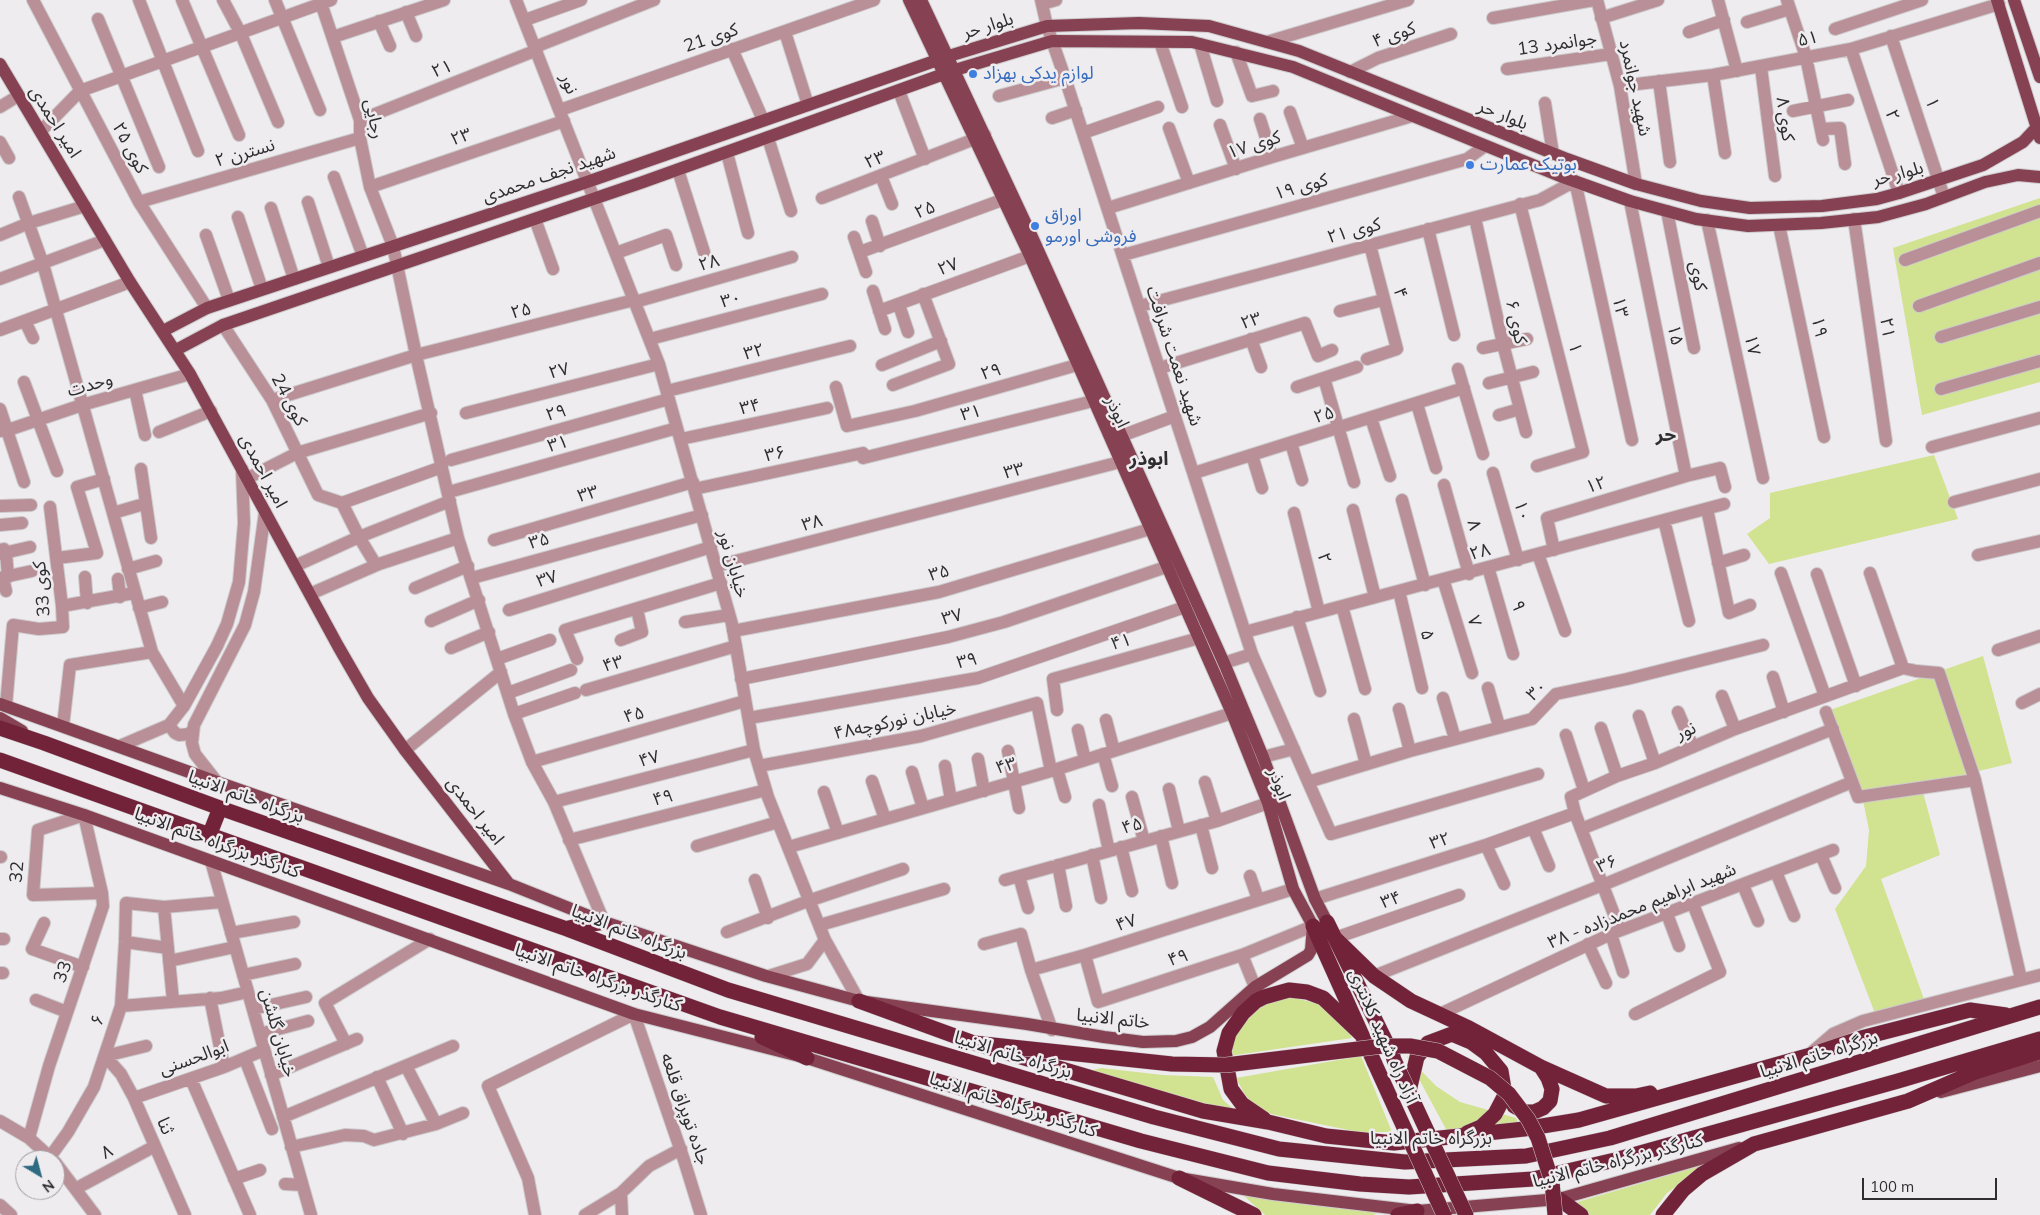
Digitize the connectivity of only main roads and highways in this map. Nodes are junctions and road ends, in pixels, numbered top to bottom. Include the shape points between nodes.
1 (2014, 0) edge
2 (920, 2) edge
3 (1998, 2) edge
4 (1299, 50) junction
5 (943, 58) junction
6 (0, 64) edge
7 (1293, 67) junction
8 (950, 72) junction
9 (2039, 72) edge
10 (763, 120) junction
11 (2039, 132) edge
12 (768, 138) junction
13 (979, 138) junction
14 (2040, 177) edge
15 (1028, 241) junction
16 (163, 331) junction
17 (176, 350) junction
18 (3, 705) edge
19 (0, 718) edge
20 (0, 728) edge
21 (44, 743) junction
22 (0, 760) edge
23 (0, 767) edge
24 (38, 773) junction
25 (0, 788) edge
26 (220, 808) junction
27 (209, 836) junction
28 (509, 884) junction
29 (604, 922) junction
30 (1320, 924) junction
31 (567, 929) junction
32 (1335, 938) junction
33 (859, 1001) junction
34 (2040, 1007) edge
35 (2010, 1016) junction
36 (720, 1017) junction
37 (1362, 1035) junction
38 (2040, 1039) edge
39 (974, 1043) junction
40 (2040, 1052) edge
41 (807, 1058) junction
42 (1541, 1066) junction
43 (2040, 1066) edge
44 (1688, 1090) junction
45 (1410, 1091) junction
46 (1505, 1095) junction
47 (1908, 1102) junction
48 (1268, 1122) junction
49 (1458, 1137) junction
50 (1754, 1144) junction
51 (1179, 1178) junction
52 (1558, 1199) junction
53 (1417, 1211) junction
54 (1254, 1215) edge
55 (1398, 1215) edge
56 (1444, 1215) edge
57 (1466, 1215) edge
58 (1555, 1215) edge
59 (1580, 1215) edge
60 (1663, 1215) edge

1 - 9 main road
2 - 5 main road
3 - 11 main road
4 - 5 main road, بلوار حر via 1209,26 1139,23 1047,26
4 - 7 main road
4 - 11 main road, بلوار حر via 1636,184 1701,201 1750,208 1822,206 1877,199 1983,165
5 - 8 main road, ابوذر
5 - 10 main road, شهید نجف محمدی
6 - 16 main road, امیر احمدی via 130,282
7 - 8 main road, بلوار حر via 1200,44 1052,41
7 - 14 main road, بلوار حر via 1575,181 1630,201 1707,220 1748,226 1878,217 1985,182 2018,175
8 - 12 main road, شهید نجف محمدی
8 - 13 main road, ابوذر
10 - 12 main road
10 - 16 main road, شهید نجف محمدی via 587,182 229,300
12 - 17 main road, شهید نجف محمدی via 223,325
13 - 15 main road, ابوذر
13 - 15 main road, ابوذر via 1002,200
15 - 30 main road, ابوذر via 1224,663 1263,757 1315,899
15 - 30 main road, ابوذر via 1030,256 1232,714 1268,803 1293,889
16 - 17 main road, امیر احمدی
17 - 28 main road, امیر احمدی via 368,698
18 - 28 main road
19 - 21 main road
20 - 21 highway, بزرگراه خاتم الانبیا
21 - 26 highway, بزرگراه خاتم الانبیا
22 - 24 highway
23 - 24 highway
24 - 27 highway
25 - 41 main road, کنارگذر بزرگراه خاتم الانبیا via 211,860 634,1014
26 - 27 highway
26 - 31 highway, بزرگراه خاتم الانبیا
27 - 36 highway
28 - 29 main road
29 - 31 highway
29 - 33 main road via 769,976
30 - 32 highway, آزاد راه شهید کلانتری
30 - 33 main road, خاتم الانبیا via 1308,955 1255,987 1210,1026 1184,1039 1142,1042
30 - 37 highway, آزاد راه شهید کلانتری
31 - 35 highway, بزرگراه خاتم الانبیا via 728,990 1154,1117 1279,1149 1405,1162 1526,1156 1610,1138
32 - 42 highway via 1374,976 1411,1001
32 - 45 highway, آزاد راه شهید کلانتری, bridge
33 - 39 highway
34 - 35 highway, بزرگراه خاتم الانبیا
35 - 44 highway via 1970,1010 1861,1038
36 - 38 highway via 1141,1141 1268,1173 1409,1187 1533,1179 1615,1160
36 - 41 highway
37 - 48 highway via 1323,998 1307,992 1289,990 1264,997 1243,1014 1229,1033 1224,1052 1228,1079 1242,1104
37 - 56 highway, آزاد راه شهید کلانتری, bridge
39 - 48 highway via 1203,1111
39 - 58 highway, bridge via 1172,1064 1226,1065 1383,1046 1438,1051 1490,1078 1528,1119 1538,1138 1552,1182
40 - 47 highway via 1975,1072
41 - 51 main road, کنارگذر بزرگراه خاتم الانبیا
42 - 44 highway via 1606,1096
42 - 46 highway via 1552,1090 1550,1101 1543,1108 1525,1112
43 - 47 main road, کنارگذر بزرگراه خاتم الانبیا
44 - 49 highway via 1579,1120
45 - 46 highway via 1417,1057 1428,1043 1452,1034 1486,1053 1501,1071
45 - 57 highway, آزاد راه شهید کلانتری, bridge
46 - 49 highway via 1495,1114 1481,1127
47 - 50 highway, کنارگذر بزرگراه خاتم الانبیا
48 - 49 highway via 1326,1136 1394,1143
50 - 52 main road, کنارگذر بزرگراه خاتم الانبیا
50 - 60 highway via 1702,1174
51 - 53 main road, کنارگذر بزرگراه خاتم الانبیا via 1274,1194
51 - 54 highway
52 - 53 main road, کنارگذر بزرگراه خاتم الانبیا
52 - 59 highway
53 - 55 highway

